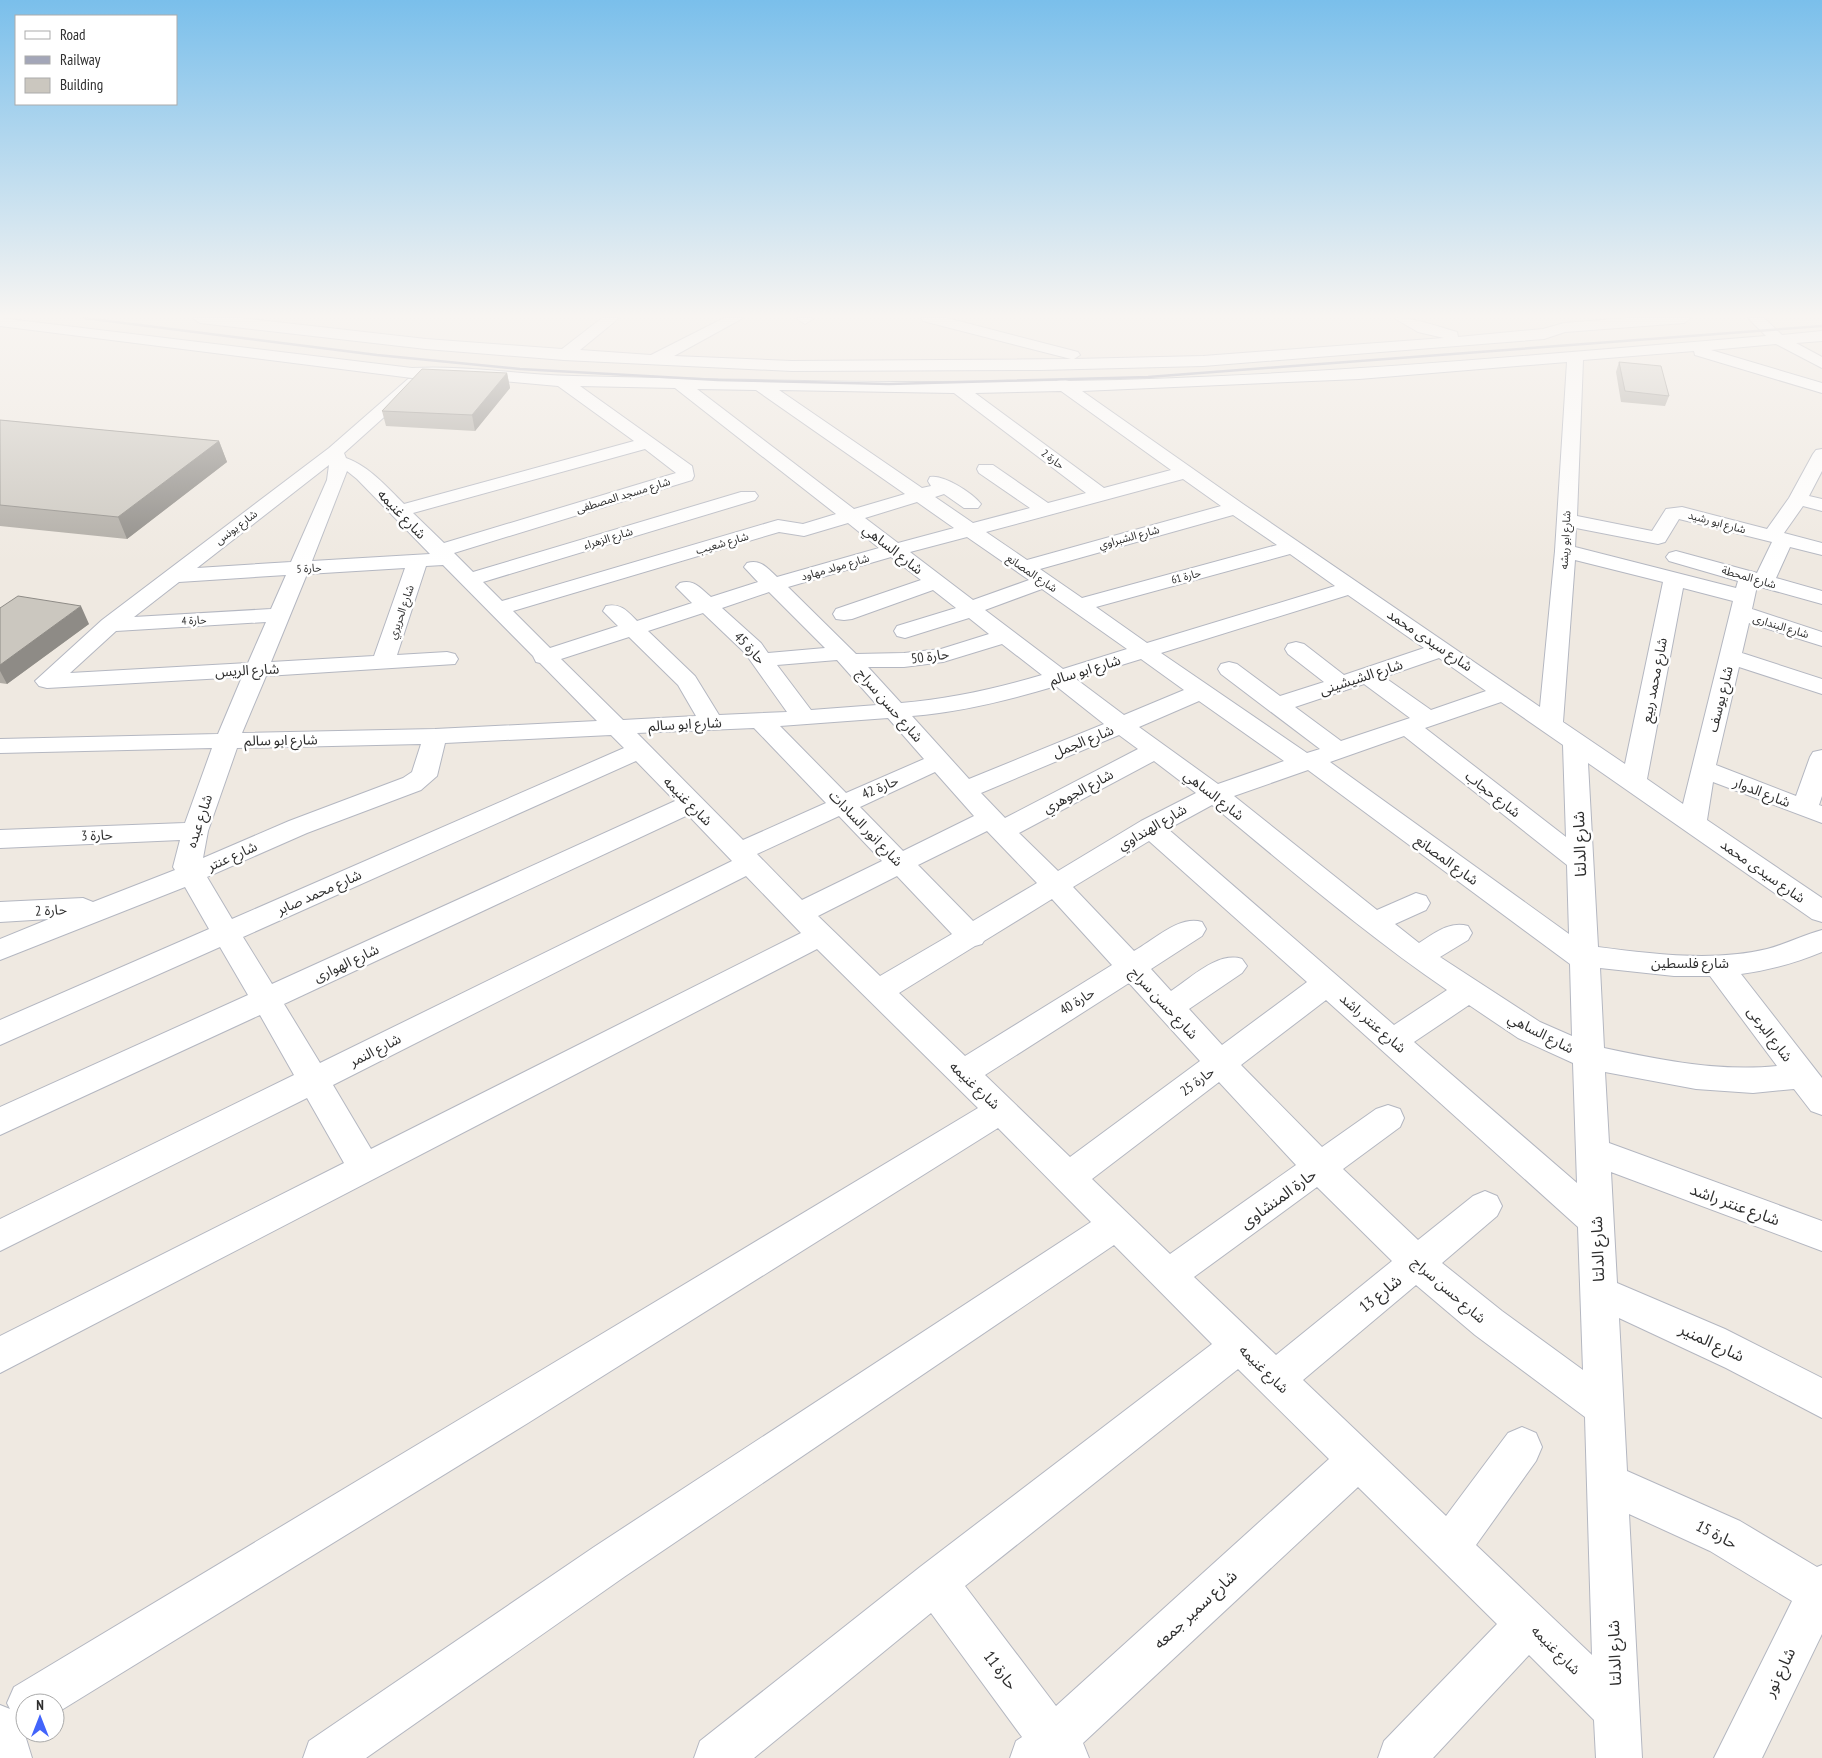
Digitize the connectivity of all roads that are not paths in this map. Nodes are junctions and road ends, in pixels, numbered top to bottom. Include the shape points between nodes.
1 (396, 400) edge
2 (588, 400) edge
3 (701, 400) edge
4 (782, 400) edge
5 (974, 400) edge
6 (1086, 400) edge
7 (1573, 400) edge
8 (647, 443) junction
9 (336, 456) junction
10 (1821, 459) edge
11 (986, 469) dead end
12 (1186, 472) junction
13 (1816, 479) edge
14 (1100, 494) junction
15 (748, 496) dead end
16 (920, 496) junction
17 (1798, 499) junction
18 (971, 504) dead end
19 (1822, 505) edge
20 (1236, 508) junction
21 (1044, 509) junction
22 (399, 511) junction
23 (851, 516) junction
24 (1567, 520) junction
25 (968, 529) junction
26 (1778, 538) junction
27 (1294, 547) junction
28 (1822, 549) edge
29 (894, 550) junction
30 (1565, 551) junction
31 (442, 563) junction
32 (754, 567) dead end
33 (1023, 567) junction
34 (299, 568) junction
35 (1675, 568) junction
36 (171, 576) junction
37 (1045, 581) junction
38 (937, 582) junction
39 (774, 584) junction
40 (687, 588) dead end
41 (1353, 588) junction
42 (1750, 592) junction
43 (1822, 598) edge
44 (1079, 605) junction
45 (707, 606) junction
46 (497, 609) junction
47 (971, 609) junction
48 (614, 611) dead end
49 (844, 614) dead end
50 (279, 616) junction
51 (110, 624) junction
52 (633, 629) junction
53 (905, 632) dead end
54 (1006, 636) junction
55 (1822, 639) edge
56 (1296, 649) dead end
57 (1444, 649) junction
58 (1145, 652) junction
59 (544, 657) junction
60 (847, 657) junction
61 (1730, 657) junction
62 (446, 659) dead end
63 (762, 660) junction
64 (384, 662) junction
65 (1229, 669) dead end
66 (255, 670) junction
67 (1366, 675) junction
68 (1060, 678) junction
69 (47, 681) joint
70 (1341, 684) junction
71 (1822, 687) edge
72 (1201, 692) junction
73 (1506, 692) junction
74 (1277, 705) junction
75 (895, 711) junction
76 (804, 718) junction
77 (760, 720) junction
78 (711, 722) junction
79 (1417, 722) junction
80 (1121, 725) junction
81 (617, 727) junction
82 (1563, 731) junction
83 (435, 736) junction
84 (226, 741) junction
85 (0, 746) edge
86 (1155, 750) junction
87 (1337, 750) junction
88 (638, 751) junction
89 (1822, 757) edge
90 (939, 761) junction
91 (1306, 762) junction
92 (1703, 769) junction
93 (1634, 781) junction
94 (965, 790) junction
95 (1215, 794) junction
96 (691, 804) junction
97 (842, 804) junction
98 (1814, 812) edge
99 (1693, 822) junction
100 (996, 825) junction
101 (1150, 828) junction
102 (195, 831) junction
103 (0, 839) edge
104 (744, 857) junction
105 (1580, 862) junction
106 (900, 863) junction
107 (190, 874) junction
108 (1056, 885) junction
109 (1416, 903) dead end
110 (102, 907) junction
111 (0, 912) edge
112 (1822, 912) edge
113 (1373, 922) junction
114 (810, 924) junction
115 (1192, 929) dead end
116 (226, 933) junction
117 (1458, 933) dead end
118 (972, 937) junction
119 (1822, 940) edge
120 (0, 950) edge
121 (1417, 956) junction
122 (1584, 957) junction
123 (1718, 965) junction
124 (1232, 966) dead end
125 (1130, 968) junction
126 (1327, 983) junction
127 (878, 991) junction
128 (1468, 991) junction
129 (266, 1000) junction
130 (1168, 1008) junction
131 (0, 1033) edge
132 (1393, 1041) junction
133 (1589, 1057) junction
134 (1220, 1064) junction
135 (962, 1074) junction
136 (1802, 1076) junction
137 (314, 1081) junction
138 (1822, 1102) edge
139 (1001, 1110) junction
140 (1388, 1118) dead end
141 (0, 1122) edge
142 (1592, 1151) junction
143 (364, 1168) junction
144 (1319, 1168) junction
145 (1068, 1178) junction
146 (1485, 1206) dead end
147 (1596, 1220) junction
148 (1116, 1225) junction
149 (0, 1236) edge
150 (1822, 1236) edge
151 (1417, 1262) junction
152 (1168, 1276) junction
153 (1598, 1292) junction
154 (1240, 1345) junction
155 (0, 1355) edge
156 (1275, 1379) junction
157 (1822, 1399) edge
158 (1604, 1408) junction
159 (1522, 1447) dead end
160 (1358, 1460) junction
161 (1607, 1483) junction
162 (1449, 1548) junction
163 (936, 1582) junction
164 (1821, 1591) edge
165 (1529, 1623) junction
166 (47, 1693) edge
167 (1616, 1709) junction
168 (15, 1712) edge
169 (0, 1721) edge
170 (0, 1728) edge
171 (1051, 1752) edge
172 (9, 1758) edge
173 (326, 1758) edge
174 (717, 1758) edge
175 (1401, 1758) edge
176 (1619, 1758) edge
177 (1737, 1758) edge

1 - 9 street, شارع يونس
2 - 8 street, شارع مسجد المصطفى
3 - 23 street, شارع الساهي
4 - 16 street, شارع المصانع
5 - 14 street, حارة 2
6 - 12 street, شارع سيدى محمد
7 - 24 street, شارع ابو ريشه
8 - 22 street
8 - 31 street, شارع مسجد المصطفى via 686,470 685,476
9 - 22 street, شارع غنيمه via 359,470
9 - 34 street, شارع عبده via 336,480
9 - 36 street, شارع يونس
10 - 13 street, شارع يوسف
11 - 21 street
12 - 14 street, شارع مولد مهاود
12 - 20 street, شارع سيدى محمد
13 - 17 street, شارع يوسف
14 - 21 street, شارع مولد مهاود
15 - 31 street, شارع الزهراء
16 - 18 street, شارع شعيب via 942,484
16 - 23 street, شارع شعيب
16 - 25 street, شارع المصانع
17 - 19 street
17 - 26 street, شارع يوسف
20 - 27 street, شارع سيدى محمد
20 - 33 street, شارع الشبراوي
21 - 25 street, شارع مولد مهاود
22 - 31 street, شارع غنيمه
23 - 29 street, شارع الساهي
23 - 46 street, شارع شعيب via 800,531 778,526
24 - 26 street, شارع ابو رشيد via 1658,538 1670,516 1682,513
24 - 30 street, شارع ابو ريشه
25 - 29 street, شارع مولد مهاود
25 - 33 street, شارع المصانع
26 - 28 street, شارع ابو رشيد
26 - 42 street, شارع يوسف
27 - 41 street, شارع سيدى محمد
27 - 44 street, حارة 61
29 - 38 street, شارع الساهي
29 - 39 street, شارع مولد مهاود
30 - 35 street, شارع المحطة
30 - 82 street, شارع ابو ريشه
31 - 34 street, حارة 5
31 - 46 street, شارع غنيمه
31 - 64 street, شارع الحريري
32 - 39 street, شارع حسن سراج
33 - 37 street, شارع المصانع
34 - 36 street, حارة 5
34 - 50 street, شارع عبده
35 - 42 street, شارع المحطة
35 - 93 street, شارع محمد ربيع
36 - 51 street, شارع يونس
37 - 44 street, شارع المصانع
37 - 47 street
38 - 47 street, شارع الساهي
38 - 49 street
39 - 45 street, شارع مولد مهاود
39 - 60 street, شارع حسن سراج
40 - 45 street, حارة 45
41 - 57 street, شارع سيدى محمد
41 - 58 street, شارع ابو سالم
42 - 43 street, شارع المحطة
42 - 55 street, شارع البندارى
42 - 61 street, شارع يوسف
44 - 58 street, شارع المصانع
45 - 52 street, شارع مولد مهاود
45 - 63 street, حارة 45
46 - 59 street, شارع غنيمه
47 - 53 street
47 - 54 street, شارع الساهي
48 - 52 street
50 - 51 street, حارة 4
50 - 66 street, شارع عبده
51 - 69 street, شارع يونس
52 - 59 street, شارع مولد مهاود
52 - 78 street via 687,681
54 - 60 street, حارة 50 via 943,655 904,660
54 - 68 street, شارع الساهي
56 - 70 street
57 - 67 street, شارع الشيشينى
57 - 73 street, شارع سيدى محمد
58 - 68 street, شارع ابو سالم
58 - 72 street, شارع المصانع
59 - 81 street, شارع غنيمه
60 - 63 street, حارة 50
60 - 75 street, شارع حسن سراج
61 - 71 street
61 - 92 street, شارع يوسف
62 - 64 street, شارع الريس
63 - 76 street, حارة 45
64 - 66 street, شارع الريس
65 - 74 street
66 - 69 street, شارع الريس
66 - 84 street, شارع عبده
67 - 70 street, شارع الشيشينى
67 - 79 street, شارع حجاب
68 - 75 street, شارع ابو سالم via 975,702
68 - 80 street, شارع الساهي
70 - 74 street, شارع الشيشينى
72 - 80 street, شارع الجمل
72 - 91 street, شارع المصانع
73 - 79 street, شارع الهنداوي
73 - 82 street, شارع سيدى محمد
74 - 87 street
75 - 76 street, شارع ابو سالم
75 - 90 street, شارع حسن سراج
76 - 77 street, شارع ابو سالم
77 - 78 street, شارع ابو سالم
77 - 97 street, شارع انور السادات
78 - 81 street, شارع ابو سالم
79 - 87 street, شارع الهنداوي
79 - 105 street, شارع حجاب
80 - 86 street, شارع الساهي
80 - 94 street, شارع الجمل
81 - 83 street, شارع ابو سالم
81 - 88 street, شارع غنيمه
82 - 93 street, شارع سيدى محمد
82 - 105 street, شارع الدلتا
83 - 84 street, شارع ابو سالم
83 - 107 street, شارع عنتر via 420,780 300,814
84 - 85 street, شارع ابو سالم
84 - 102 street, شارع عبده
86 - 95 street, شارع الساهي
86 - 100 street, شارع الجوهري
87 - 91 street, شارع الهنداوي
88 - 96 street, شارع غنيمه
88 - 116 street, شارع محمد صابر
89 - 98 street
90 - 94 street, شارع حسن سراج
90 - 97 street, حارة 42
91 - 95 street, شارع الهنداوي
91 - 122 street, شارع المصانع
92 - 98 street, شارع الدوار
92 - 99 street, شارع يوسف
93 - 99 street, شارع سيدى محمد
94 - 100 street, شارع حسن سراج
95 - 101 street, شارع الهنداوي
95 - 113 street, شارع الساهي
96 - 104 street, شارع غنيمه
96 - 129 street, شارع الهوارى
97 - 104 street, حارة 42
97 - 106 street, شارع انور السادات
99 - 112 street, شارع سيدى محمد
100 - 106 street, شارع الجوهري
100 - 108 street, شارع حسن سراج
101 - 108 street, شارع الهنداوي
101 - 126 street, شارع عنتر راشد
102 - 103 street, حارة 3
102 - 107 street, شارع عبده via 186,861
104 - 114 street, شارع غنيمه
104 - 137 street, شارع النمر
105 - 122 street, شارع الدلتا
106 - 114 street, شارع الجوهري
106 - 118 street, شارع انور السادات
107 - 110 street, شارع عنتر
107 - 116 street, شارع عبده
108 - 118 street, شارع الهنداوي
108 - 125 street, شارع حسن سراج
109 - 113 street
110 - 111 street, حارة 2
110 - 120 street, شارع عنتر
113 - 121 street, شارع الساهي
114 - 127 street, شارع غنيمه
114 - 143 street, شارع الجوهري
115 - 125 street, حارة 40
116 - 129 street, شارع عبده
116 - 131 street, شارع محمد صابر
117 - 121 street
118 - 127 street, شارع الهنداوي
119 - 123 street, شارع فلسطين via 1808,948 1761,960
121 - 128 street, شارع الساهي
122 - 123 street, شارع فلسطين via 1646,964
122 - 133 street, شارع الدلتا
123 - 136 street, شارع البرعى
124 - 130 street
125 - 130 street, شارع حسن سراج
125 - 135 street, حارة 40
126 - 132 street, شارع عنتر راشد
126 - 134 street, حارة 25
127 - 135 street, شارع غنيمه
128 - 132 street
128 - 133 street, شارع الساهي via 1529,1030
129 - 137 street, شارع عبده
129 - 141 street, شارع الهوارى
130 - 134 street, شارع حسن سراج
132 - 147 street, شارع عنتر راشد
133 - 136 street, شارع الساهي via 1696,1077 1753,1081
133 - 142 street, شارع الدلتا
134 - 144 street, شارع حسن سراج
134 - 145 street, حارة 25
135 - 139 street, شارع غنيمه
136 - 138 street, شارع البرعى
137 - 143 street, شارع عبده
137 - 149 street, شارع النمر
139 - 145 street, شارع غنيمه
139 - 166 street
140 - 144 street, حارة المنشاوى
142 - 147 street, شارع الدلتا
142 - 150 street, شارع عنتر راشد
143 - 155 street, شارع الجوهري
144 - 151 street, شارع حسن سراج
144 - 152 street, حارة المنشاوى
145 - 148 street, شارع غنيمه
146 - 151 street, شارع 13
147 - 153 street, شارع الدلتا
148 - 152 street, شارع غنيمه
148 - 173 street via 609,1562
151 - 156 street, شارع 13
151 - 158 street, شارع حسن سراج via 1501,1334
152 - 154 street, شارع غنيمه
153 - 157 street, شارع المنير via 1699,1335
153 - 158 street, شارع الدلتا
154 - 156 street, شارع غنيمه
154 - 163 street
156 - 160 street, شارع غنيمه
158 - 161 street, شارع الدلتا
159 - 162 street
160 - 162 street, شارع غنيمه
160 - 171 street, شارع سمير جمعه
161 - 164 street, حارة 15 via 1725,1536
161 - 167 street, شارع الدلتا
162 - 165 street, شارع غنيمه
163 - 171 street, حارة 11
163 - 174 street
164 - 177 street, شارع نور
165 - 167 street, شارع غنيمه
165 - 175 street
167 - 176 street, شارع الدلتا
168 - 169 street
170 - 172 street

